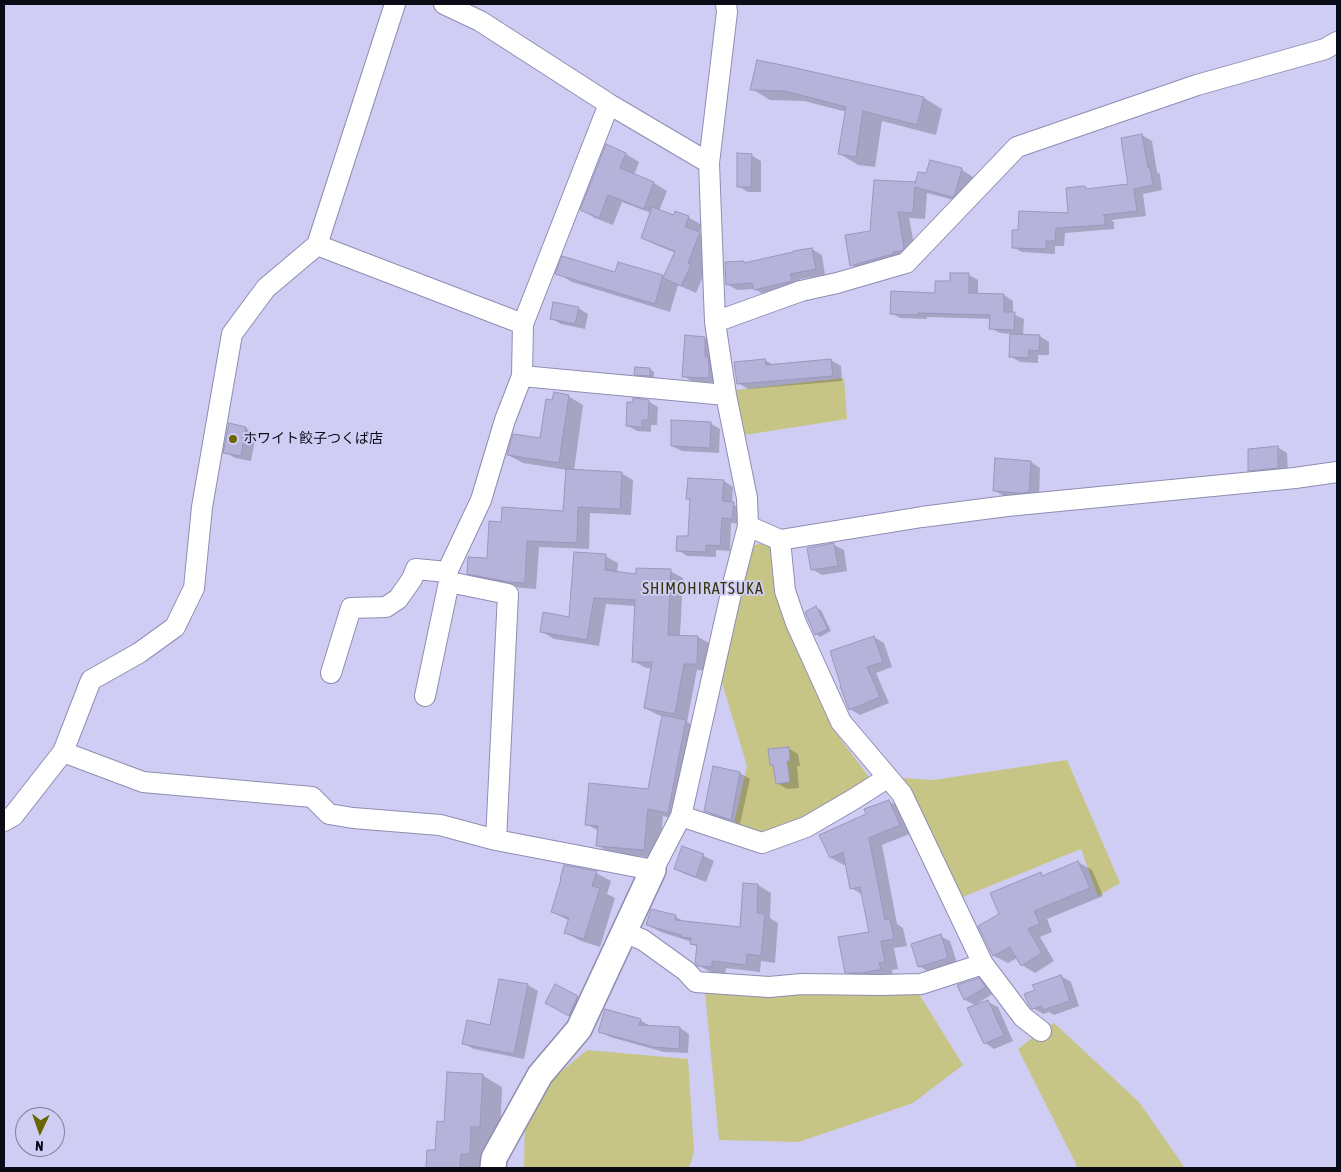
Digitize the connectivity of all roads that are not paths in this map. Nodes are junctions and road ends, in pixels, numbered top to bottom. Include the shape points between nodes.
1 (395, 4) edge
2 (444, 4) edge
3 (726, 4) edge
4 (1337, 42) edge
5 (609, 104) junction
6 (709, 163) junction
7 (317, 244) junction
8 (715, 322) junction
9 (523, 324) junction
10 (522, 376) junction
11 (726, 395) junction
12 (1337, 472) edge
13 (748, 526) junction
14 (780, 540) junction
15 (448, 577) junction
16 (331, 673) dead end
17 (425, 696) dead end
18 (63, 752) junction
19 (888, 778) junction
20 (680, 816) junction
21 (4, 821) edge
22 (496, 840) junction
23 (653, 870) junction
24 (624, 932) junction
25 (984, 964) junction
26 (1041, 1031) dead end
27 (493, 1168) edge

1 - 7 street
2 - 5 street via 480,21
3 - 6 street
4 - 8 street via 1325,49 1197,85 1018,147 906,262 801,291
5 - 6 street
5 - 9 street
6 - 8 street
7 - 9 street
7 - 18 street via 266,288 232,334 202,507 194,588 176,627 91,680
8 - 11 street
9 - 10 street
10 - 11 street
10 - 15 street via 481,500
11 - 13 street via 747,498
12 - 14 street via 1007,506
13 - 14 street
13 - 20 street
14 - 19 street via 785,591 796,623 841,722
15 - 16 street via 416,569 398,599 386,607 352,608
15 - 17 street
15 - 22 street via 508,594
18 - 21 street via 13,816
18 - 22 street via 143,782 312,797 329,814 440,825
19 - 20 street via 806,827 762,843
19 - 25 street via 902,794
20 - 23 street
22 - 23 street
23 - 24 street
24 - 25 street via 642,940 686,971 696,982 769,987 921,984
24 - 27 street via 579,1029 540,1075 494,1158
25 - 26 street via 1023,1016

